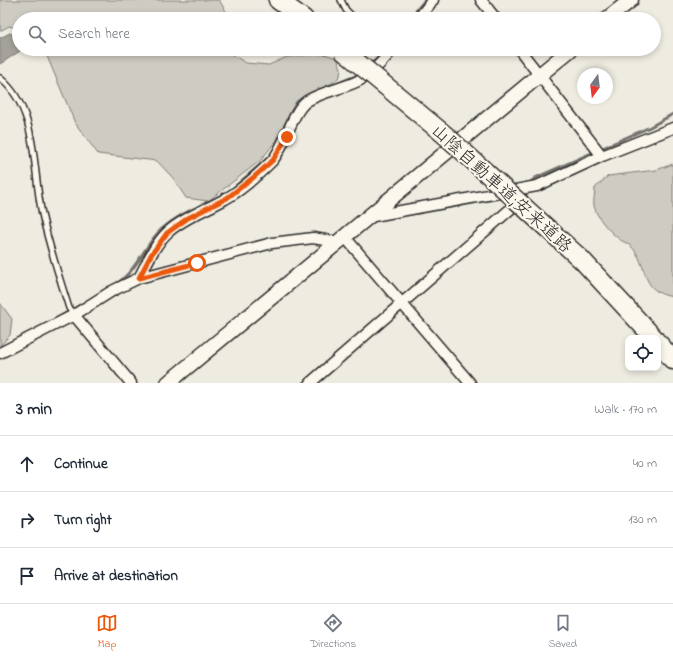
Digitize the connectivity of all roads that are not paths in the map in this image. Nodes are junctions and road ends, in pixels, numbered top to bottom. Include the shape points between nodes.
1 (278, 0) edge
2 (341, 0) edge
3 (433, 0) edge
4 (481, 0) edge
5 (631, 0) edge
6 (294, 12) edge
7 (348, 12) edge
8 (424, 12) edge
9 (490, 12) edge
10 (616, 12) edge
11 (349, 56) edge
12 (385, 56) edge
13 (526, 56) edge
14 (562, 56) edge
15 (540, 74) junction
16 (0, 78) edge
17 (673, 128) edge
18 (602, 156) junction
19 (537, 186) junction
20 (368, 217) junction
21 (341, 239) junction
22 (139, 278) junction
23 (402, 304) junction
24 (72, 312) junction
25 (651, 335) edge
26 (661, 346) edge
27 (0, 353) edge
28 (673, 360) edge
29 (132, 383) edge
30 (168, 383) edge
31 (310, 383) edge
32 (470, 383) edge

1 - 6 highway
2 - 7 lane
3 - 8 street
4 - 9 street
5 - 10 street
11 - 25 highway, 山陰自動車道;安来道路, bridge via 445,135 582,260
12 - 22 street via 380,64 360,80 330,90 299,108 287,137 273,160 227,198 188,218 167,233
13 - 15 street
14 - 15 street
15 - 18 street
15 - 20 street
16 - 24 lane via 15,92 33,142 43,219 49,245
17 - 18 street
18 - 19 street
19 - 20 street
19 - 23 street
20 - 21 street
21 - 22 street via 312,238 272,243
21 - 23 street
21 - 30 street
22 - 24 street
23 - 31 street
23 - 32 street
24 - 27 street
24 - 29 street
26 - 28 highway

